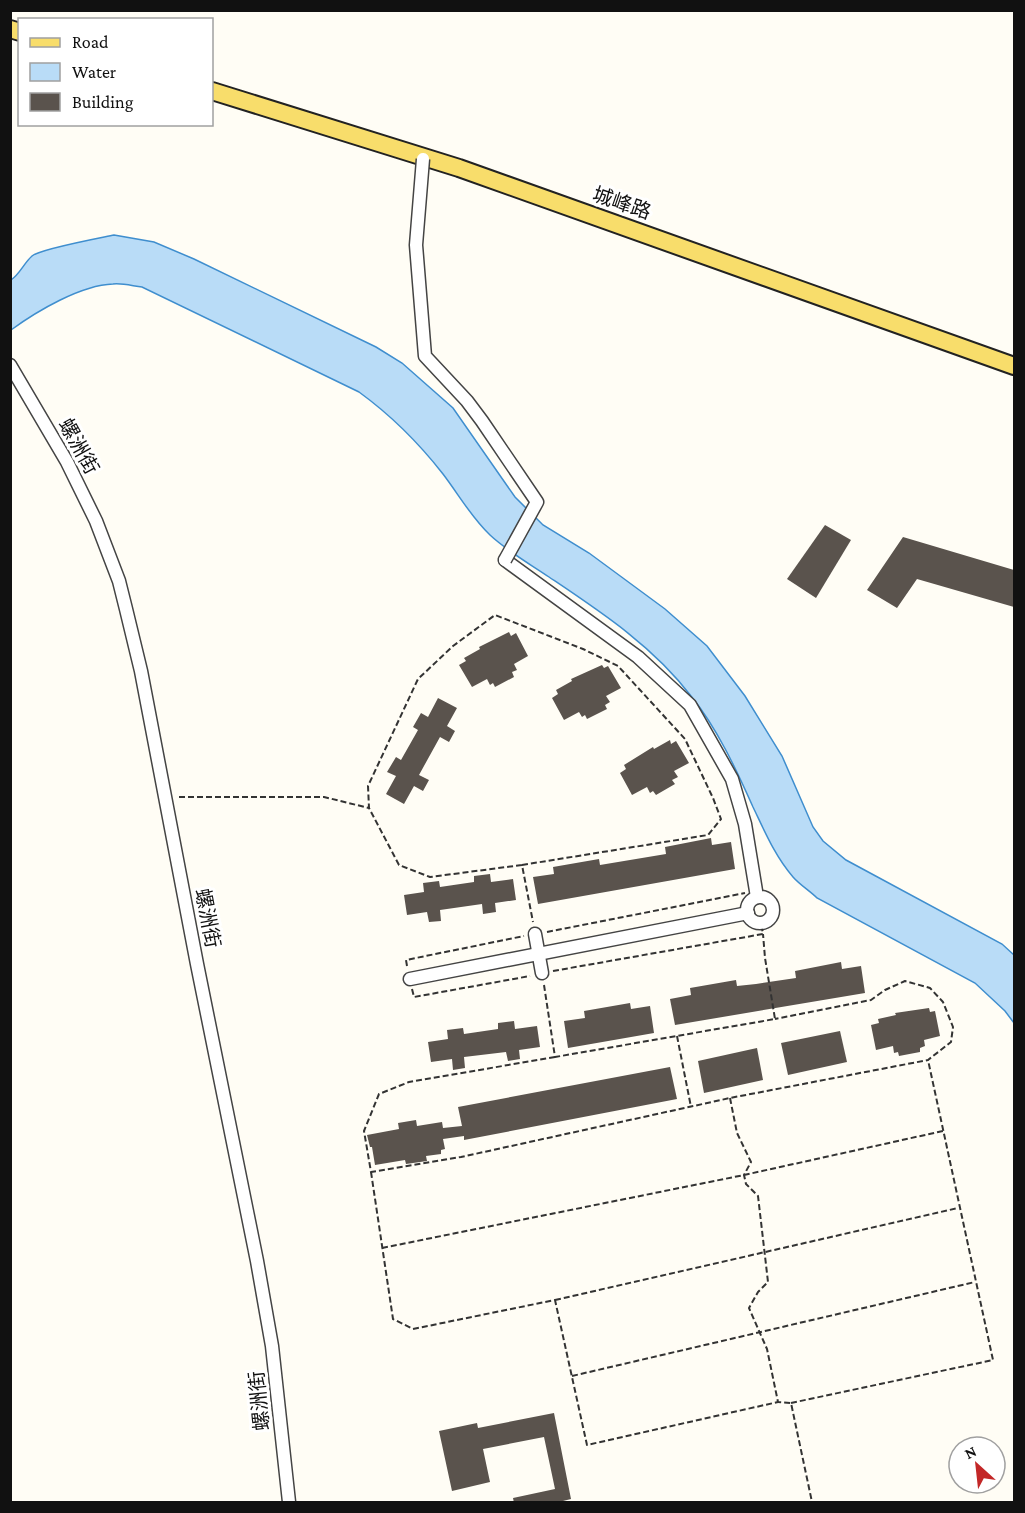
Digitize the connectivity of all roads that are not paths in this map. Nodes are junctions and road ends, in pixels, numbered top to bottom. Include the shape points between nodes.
1 (213, 92) edge
2 (423, 159) dead end
3 (10, 366) edge
4 (1014, 366) edge
5 (757, 894) junction
6 (748, 913) junction
7 (535, 934) road end
8 (539, 953) junction
9 (542, 974) road end
10 (410, 979) road end
11 (289, 1503) edge

1 - 4 main road, 城峰路 via 459,168
2 - 5 street, bridge via 417,245 424,356 467,401 537,502 505,560 638,657 690,705 732,779 745,824
3 - 11 street, 螺洲街 via 66,462 119,581 141,671 267,1313
5 - 6 street via 748,905
5 - 6 street via 769,900 773,908 769,919 762,928
6 - 8 street
7 - 8 street
8 - 9 street
8 - 10 street

